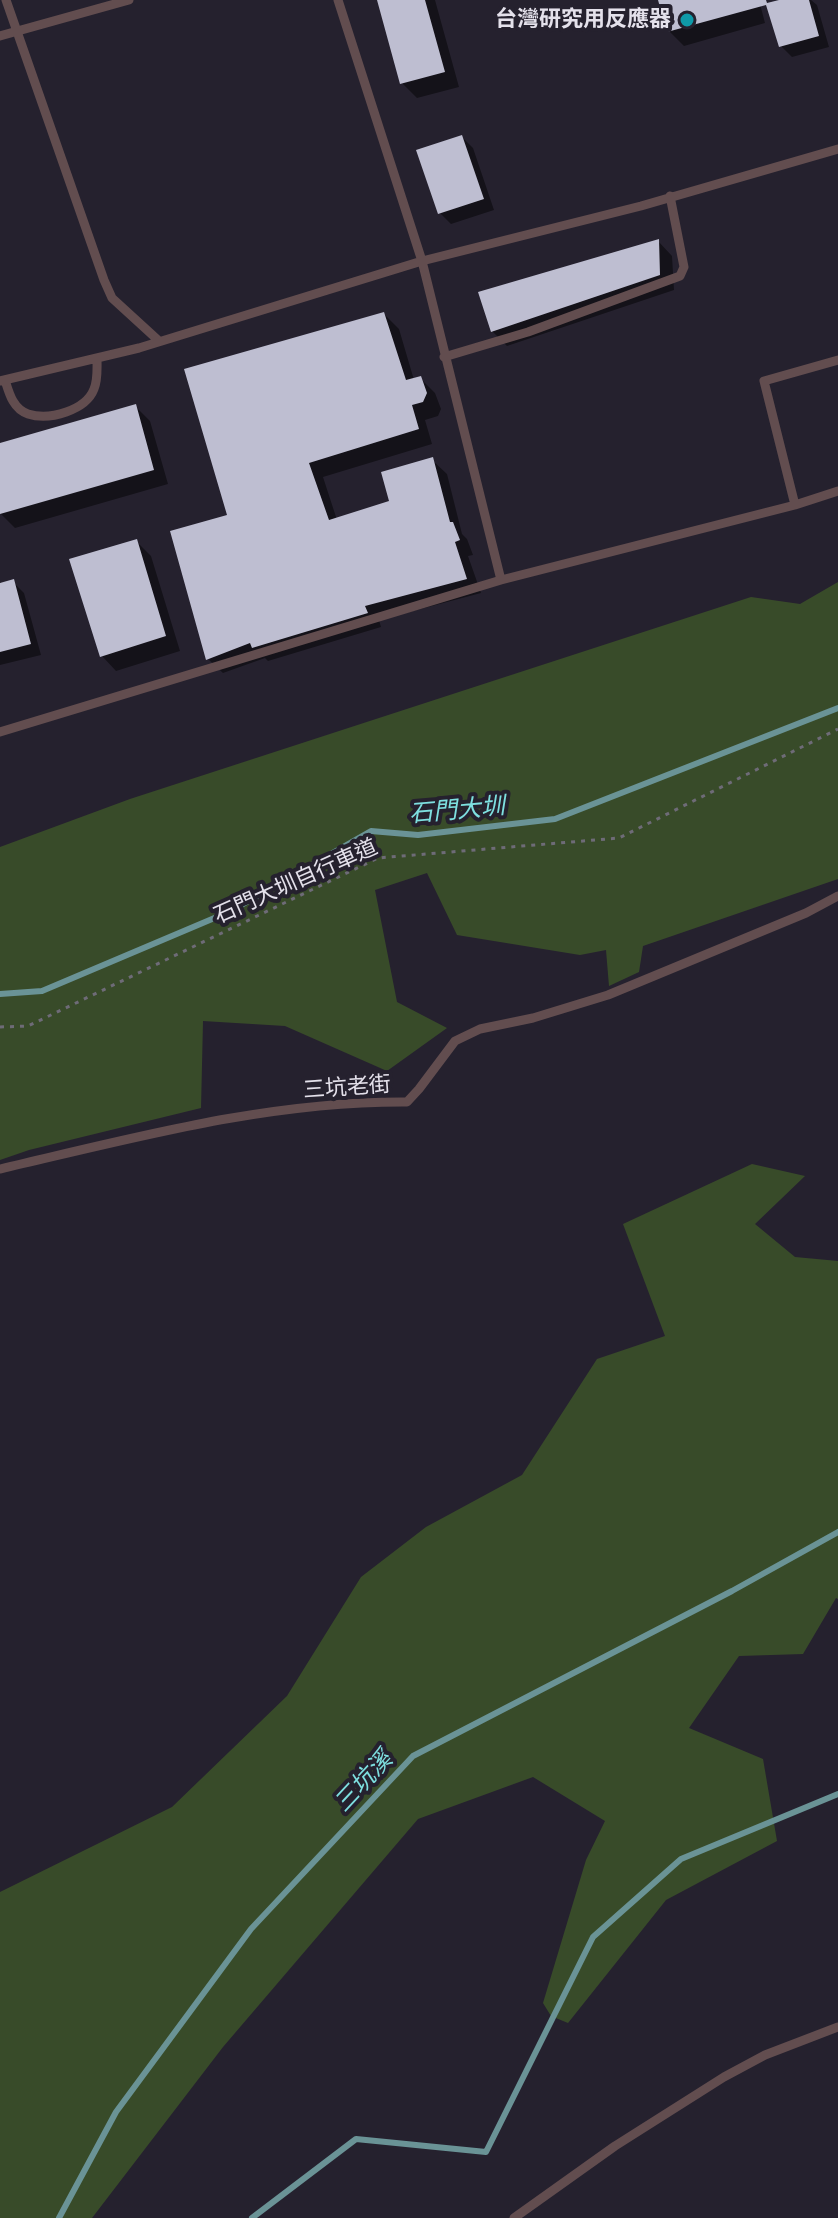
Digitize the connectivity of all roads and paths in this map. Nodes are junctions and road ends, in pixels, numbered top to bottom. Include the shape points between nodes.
1 (6, 0) edge
2 (129, 0) edge
3 (338, 0) edge
4 (19, 31) junction
5 (0, 36) edge
6 (838, 149) edge
7 (670, 196) junction
8 (422, 261) junction
9 (159, 341) junction
10 (444, 357) junction
11 (97, 358) junction
12 (838, 360) edge
13 (2, 380) edge
14 (838, 491) edge
15 (795, 505) junction
16 (501, 580) junction
17 (838, 729) edge
18 (0, 732) edge
19 (838, 896) edge
20 (0, 1027) edge
21 (0, 1169) edge
22 (838, 2027) edge
23 (514, 2218) edge

1 - 4 lane
2 - 4 lane
3 - 8 lane
4 - 5 lane
4 - 9 lane via 112,298
6 - 7 lane
7 - 8 lane
7 - 10 lane via 684,267 680,276
8 - 9 lane
8 - 10 lane
9 - 11 lane
10 - 16 lane
11 - 13 lane
11 - 13 lane via 94,389 81,407 50,415 28,414 11,400
12 - 15 lane via 764,381
14 - 15 lane
15 - 16 lane
16 - 18 lane
17 - 20 path, 石門大圳自行車道 via 619,838 378,858 28,1026
19 - 21 lane, 三坑老街 via 608,995 480,1029 455,1041 407,1102 203,1122
22 - 23 lane via 724,2077

